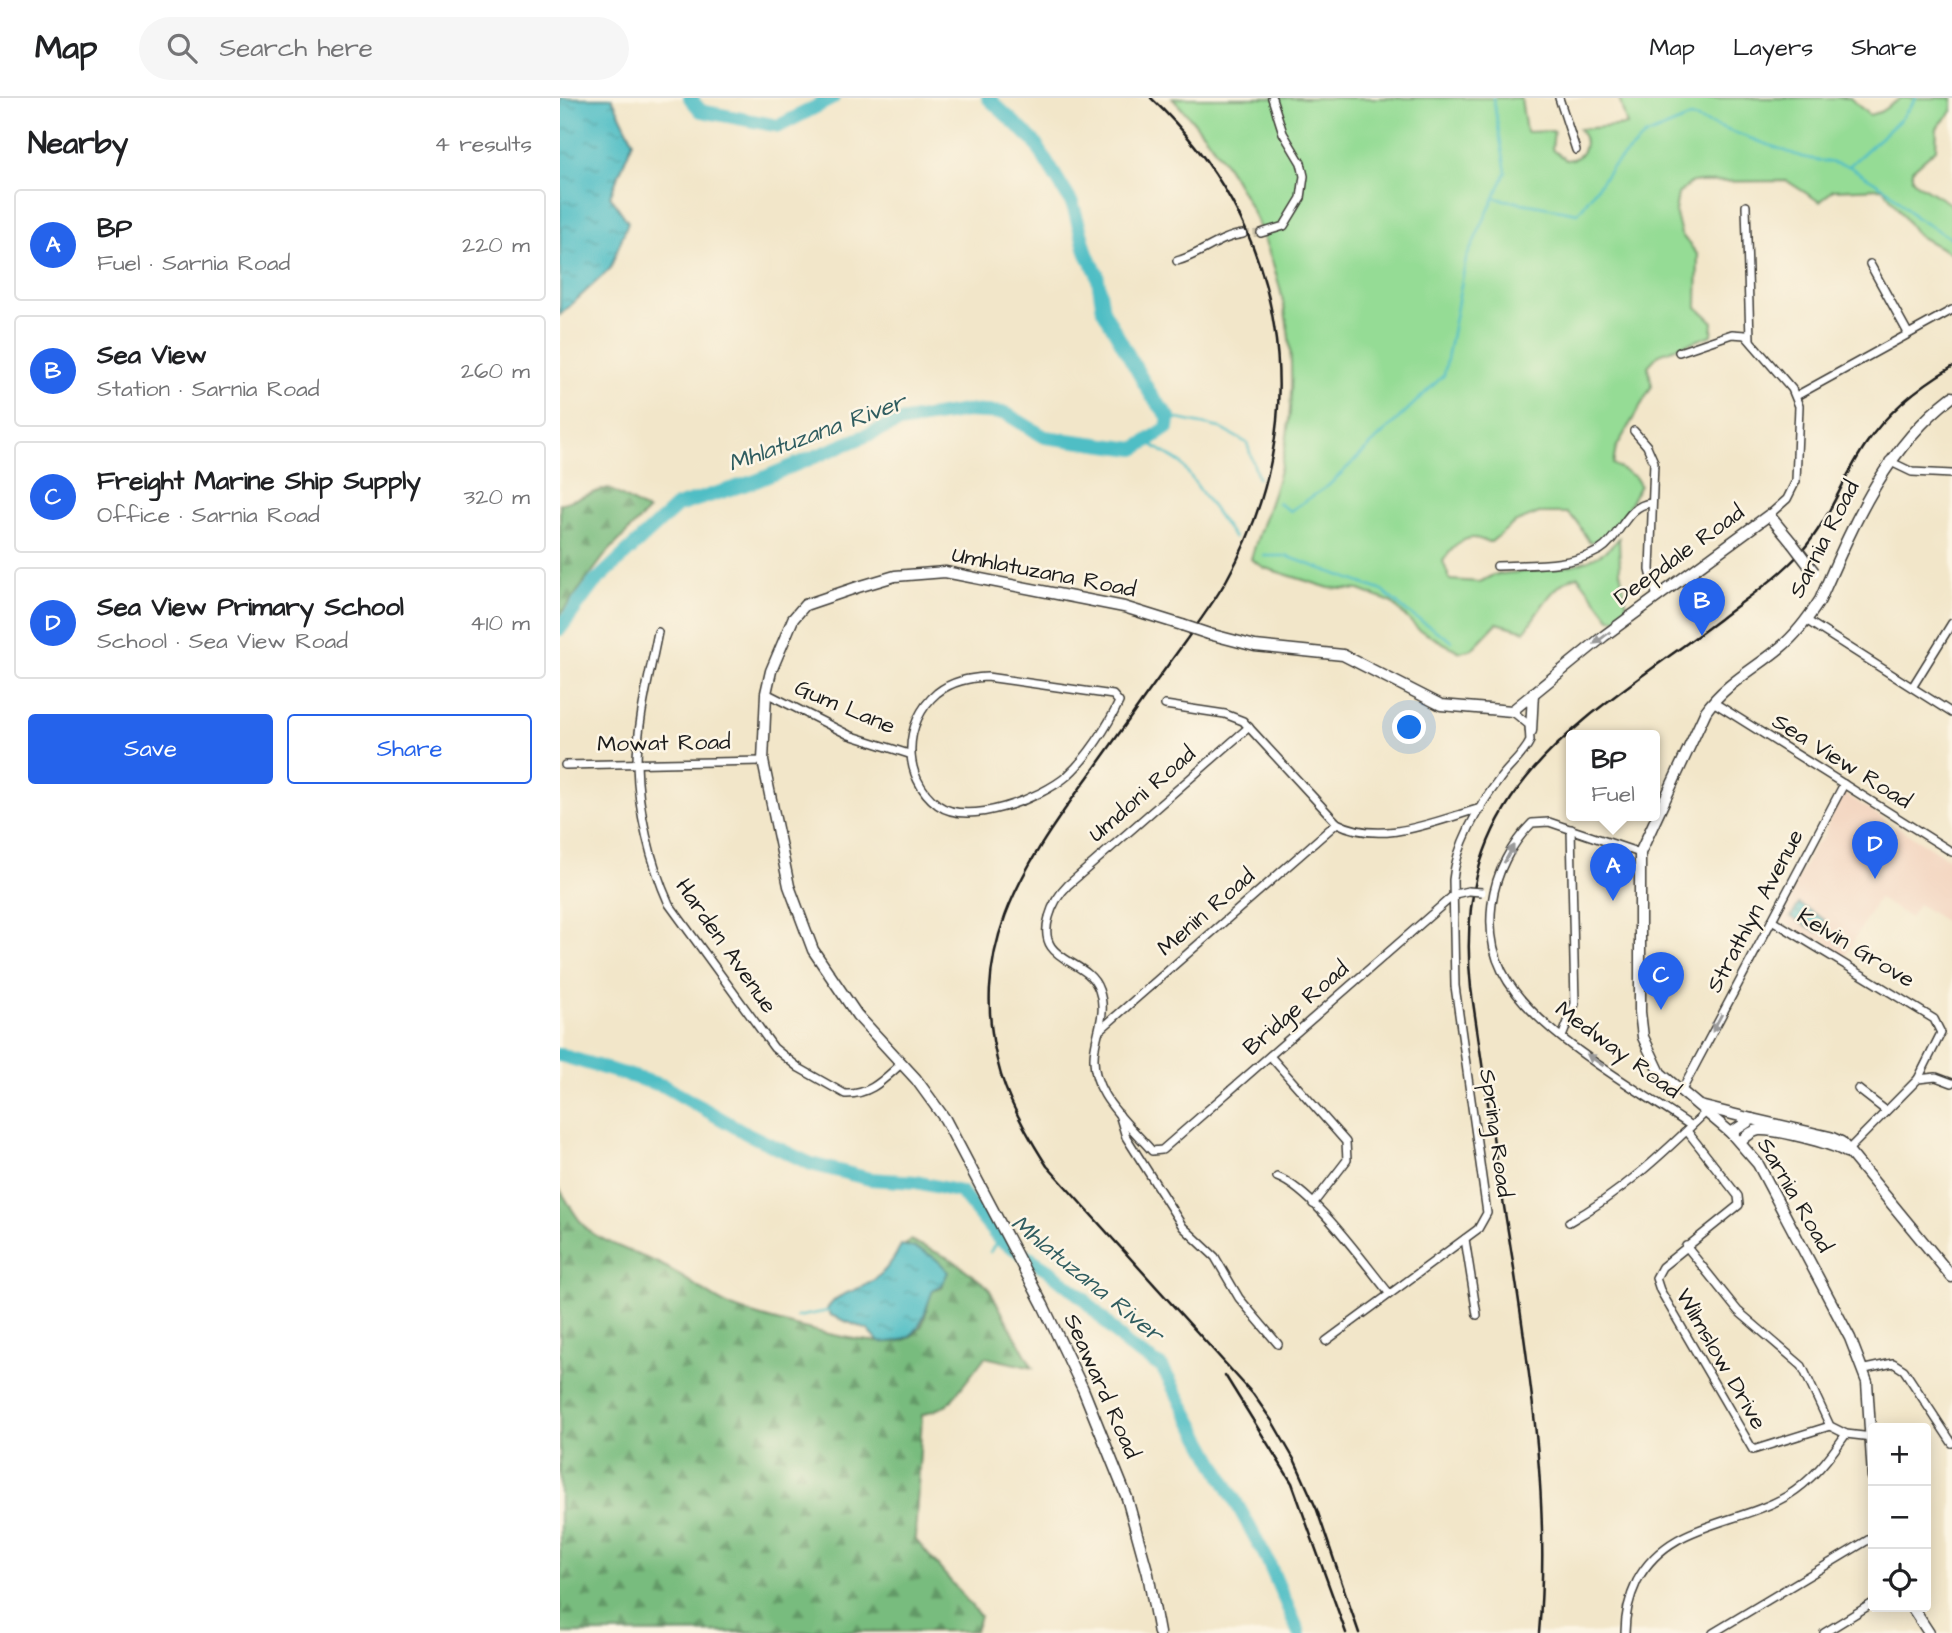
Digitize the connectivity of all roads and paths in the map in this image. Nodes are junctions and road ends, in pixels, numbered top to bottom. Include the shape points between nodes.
1 (1272, 98) edge
2 (1559, 98) edge
3 (1576, 150) dead end
4 (1746, 205) dead end
5 (1261, 233) tunnel mouth
6 (1243, 234) tunnel mouth
7 (1177, 261) dead end
8 (1870, 264) dead end
9 (1952, 310) edge
10 (1908, 333) junction
11 (1750, 339) junction
12 (1679, 352) dead end
13 (1796, 396) junction
14 (1952, 397) edge
15 (1634, 431) dead end
16 (1889, 461) junction
17 (1952, 474) edge
18 (1651, 503) junction
19 (1769, 515) junction
20 (1497, 566) dead end
21 (1825, 590) junction
22 (1657, 599) junction
23 (1806, 620) junction
24 (1952, 623) edge
25 (658, 632) dead end
26 (1913, 686) junction
27 (766, 693) junction
28 (1533, 693) junction
29 (1713, 702) junction
30 (1165, 705) dead end
31 (1512, 711) junction
32 (1952, 713) edge
33 (1249, 727) junction
34 (1531, 731) junction
35 (909, 754) junction
36 (637, 761) junction
37 (763, 761) junction
38 (565, 765) dead end
39 (1844, 784) junction
40 (1481, 808) junction
41 (1660, 812) edge
42 (1655, 821) edge
43 (1336, 824) junction
44 (1571, 829) junction
45 (1952, 852) edge
46 (1640, 853) junction
47 (1455, 894) junction
48 (1493, 894) junction
49 (1772, 920) junction
50 (1100, 1030) junction
51 (1562, 1037) junction
52 (1270, 1056) junction
53 (901, 1065) junction
54 (1917, 1079) junction
55 (1952, 1083) edge
56 (1858, 1089) dead end
57 (1681, 1093) junction
58 (1702, 1108) junction
59 (1885, 1110) junction
60 (1119, 1113) junction
61 (1752, 1118) junction
62 (1689, 1128) junction
63 (1731, 1133) junction
64 (1740, 1142) junction
65 (1850, 1153) junction
66 (1277, 1177) dead end
67 (1313, 1204) junction
68 (1570, 1222) dead end
69 (1465, 1239) junction
70 (1686, 1246) junction
71 (1952, 1277) edge
72 (1390, 1293) junction
73 (1477, 1315) dead end
74 (1326, 1340) dead end
75 (1278, 1344) dead end
76 (1865, 1369) junction
77 (1871, 1423) edge
78 (1830, 1426) junction
79 (1846, 1434) junction
80 (1868, 1437) edge
81 (1952, 1443) edge
82 (1868, 1540) edge
83 (1868, 1606) edge
84 (1915, 1612) edge
85 (1159, 1633) edge
86 (1625, 1633) edge
87 (1713, 1633) edge
88 (1824, 1633) edge
89 (1929, 1633) edge

1 - 5 street via 1288,146 1302,165 1304,189 1284,226
2 - 3 street
4 - 11 street
6 - 7 street
8 - 10 street
9 - 10 street
10 - 13 street
11 - 12 street via 1732,334
11 - 13 street
13 - 19 street, Deepdale Road via 1800,414 1796,481 1787,499
14 - 16 street, Sarnia Road via 1915,428
15 - 18 street via 1654,462
16 - 17 street via 1912,472
16 - 21 street, Sarnia Road
18 - 20 street via 1635,509 1610,543 1590,555
18 - 22 street via 1650,570
19 - 21 street, bridge
19 - 22 street, Deepdale Road
21 - 23 street, Sarnia Road
22 -> 28 street, Deepdale Road
23 - 26 street
23 - 29 street, Sarnia Road via 1782,646 1732,682
24 - 26 street
25 - 36 street, Harden Avenue
26 - 32 street
27 - 31 street, Umhlatuzana Road, bridge via 781,643 805,605 895,576 945,572 1124,607 1255,646 1343,655 1441,705
27 - 35 street, Gum Lane via 849,735
27 - 37 street, Umhlatuzana Road
28 - 31 street, Deepdale Road
28 - 34 street
29 - 39 street, Sea View Road
29 - 41 street, Sarnia Road
30 - 33 street via 1225,714
31 - 34 street via 1525,719
33 - 43 street
33 - 50 street, Umdoni Road via 1062,891 1050,913 1046,934 1056,954 1097,984 1102,1000
34 - 40 street via 1528,746
35 - 35 street via 921,713 938,693 961,680 1013,680 1114,695 1119,702 1066,777 990,810 959,813 938,805 918,781
36 - 37 street, Mowat Road
36 - 38 street, Mowat Road
36 - 53 street, Harden Avenue via 654,866 668,904 774,1048 845,1094 876,1087
37 - 53 street, Umhlatuzana Road via 789,886 813,950 857,1015
39 - 45 street, Sea View Road
39 - 49 street, Strathlyn Avenue
40 - 43 street via 1384,834
40 - 47 street via 1454,869
42 - 46 street, Sarnia Road
43 - 50 street, Menin Road
44 - 46 street, Medway Road
48 -> 44 street, Medway Road via 1509,853 1532,823 1549,822
44 - 51 street via 1575,1004
46 - 57 street, Sarnia Road via 1641,1026 1653,1063
47 - 48 street, bridge
47 - 52 street, Bridge Road
47 - 69 street, Spring Road via 1455,986 1487,1199 1483,1222
48 - 51 street, Medway Road via 1492,943 1500,969 1527,1007
49 - 54 street, Kelvin Grove via 1934,1019 1941,1032
49 -> 57 street, Strathlyn Avenue
50 - 60 street via 1093,1069 1101,1090
62 -> 51 street, Medway Road
52 - 60 street, Bridge Road via 1162,1150 1152,1151
52 - 67 street via 1346,1142 1346,1160
53 - 85 street, Seaward Road via 929,1095 961,1150 1083,1389 1127,1498
54 - 55 street via 1936,1077
54 - 59 street
56 - 59 street
57 - 58 street, Sarnia Road
58 - 61 street
58 - 62 street, Medway Road
58 - 63 street, Sarnia Road
59 - 65 street
60 - 75 street via 1126,1137 1183,1227 1215,1257 1239,1298
61 - 63 street
61 - 65 street via 1830,1136
62 - 68 street via 1599,1204
62 - 70 street, Wilmslow Drive via 1739,1201 1735,1210
63 - 64 street, Sarnia Road
64 - 65 street via 1749,1133 1763,1130
64 - 76 street, Sarnia Road via 1758,1164
65 - 71 street
66 - 67 street
67 - 72 street
69 - 72 street, Spring Road
69 - 73 street
70 - 78 street via 1738,1311 1802,1366
70 - 78 street, Wilmslow Drive via 1662,1267 1657,1284 1745,1441 1753,1450
72 - 74 street, Spring Road
76 - 77 street, Sarnia Road
76 - 81 street via 1893,1363 1904,1370
78 - 79 street
79 - 80 street
79 - 86 street via 1813,1475 1788,1495 1688,1533 1659,1552 1630,1597
82 - 87 street
83 - 88 street
84 - 89 street

